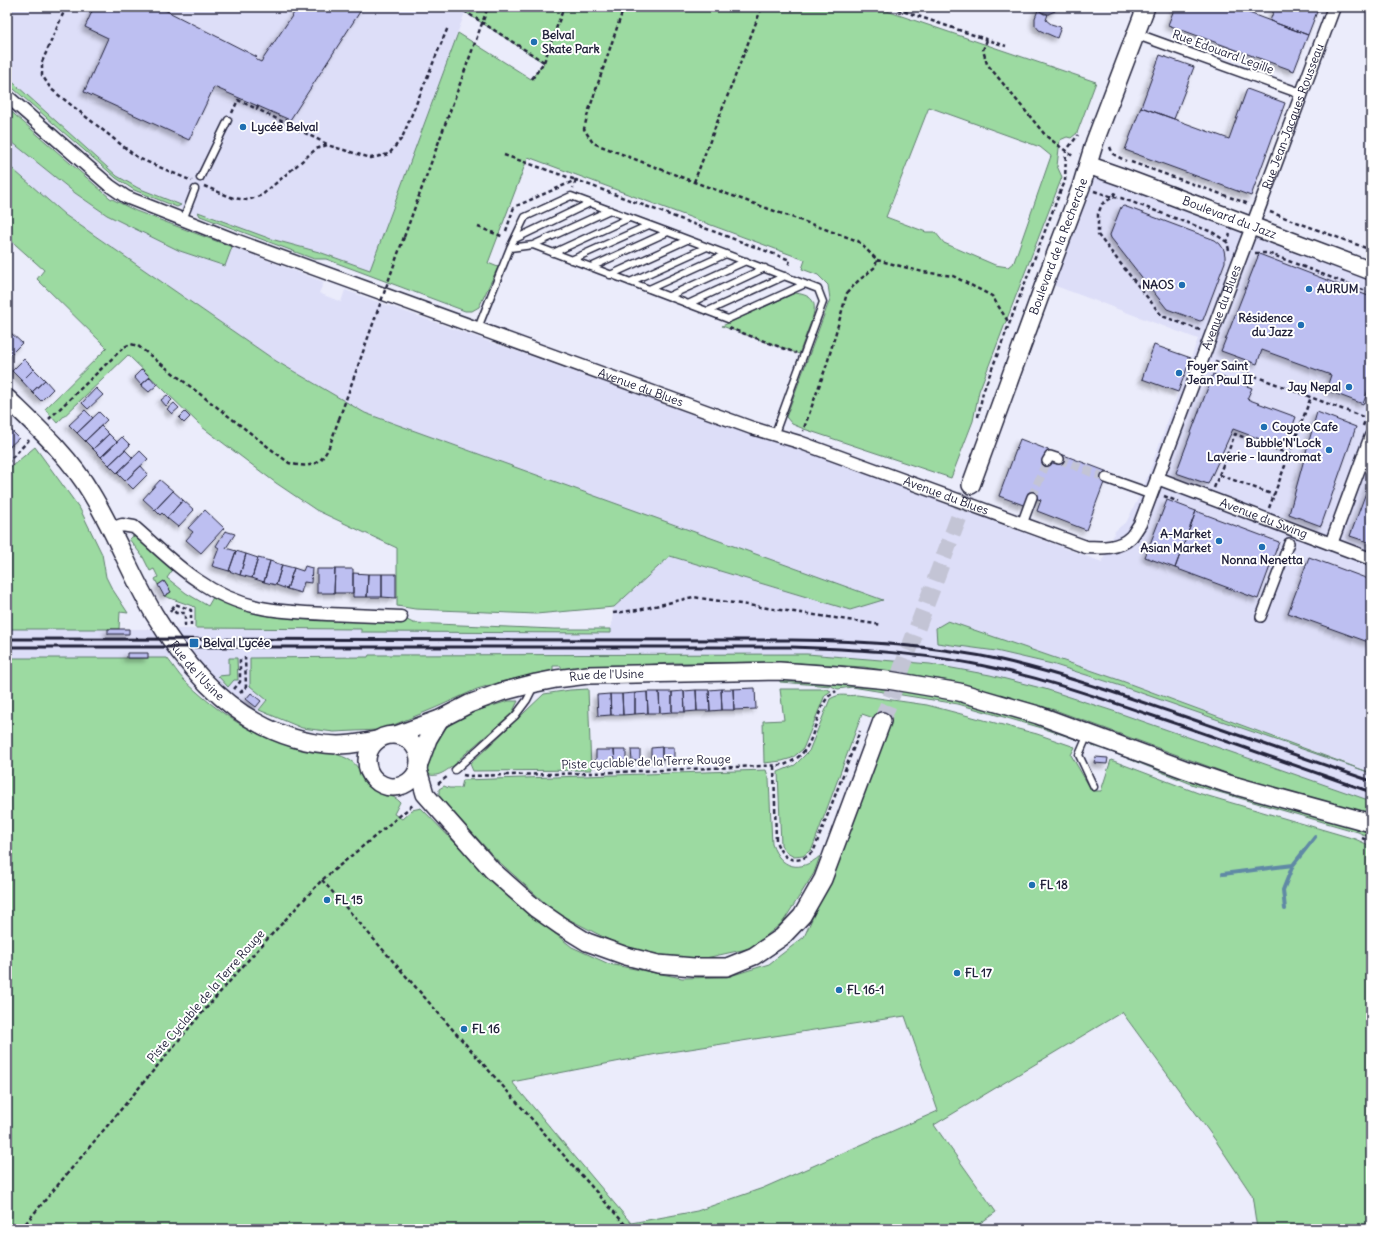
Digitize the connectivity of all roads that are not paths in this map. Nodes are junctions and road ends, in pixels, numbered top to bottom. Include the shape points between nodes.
1 (1146, 7) edge
2 (1334, 7) edge
3 (1136, 34) junction
4 (1302, 94) junction
5 (7, 96) edge
6 (228, 120) road end
7 (1088, 166) junction
8 (590, 203) junction
9 (610, 210) junction
10 (629, 218) junction
11 (183, 220) junction
12 (649, 225) junction
13 (1253, 226) junction
14 (668, 232) junction
15 (515, 239) junction
16 (688, 240) junction
17 (533, 245) junction
18 (707, 247) junction
19 (510, 248) junction
20 (553, 253) junction
21 (726, 254) junction
22 (571, 260) junction
23 (746, 261) junction
24 (591, 267) junction
25 (765, 268) junction
26 (1371, 271) edge
27 (610, 274) junction
28 (785, 276) junction
29 (630, 282) junction
30 (805, 284) junction
31 (649, 289) junction
32 (669, 296) junction
33 (688, 304) junction
34 (708, 311) junction
35 (478, 328) junction
36 (7, 398) edge
37 (1366, 433) edge
38 (774, 436) junction
39 (1059, 459) tunnel mouth
40 (1047, 460) dead end
41 (1106, 478) tunnel mouth
42 (1157, 478) junction
43 (971, 486) tunnel mouth
44 (1151, 494) junction
45 (1032, 497) tunnel mouth
46 (1022, 524) junction
47 (111, 529) junction
48 (1289, 543) dead end
49 (1331, 544) junction
50 (1371, 559) edge
51 (401, 617) dead end
52 (1260, 617) dead end
53 (536, 683) junction
54 (440, 719) junction
55 (882, 721) tunnel mouth
56 (1088, 732) junction
57 (396, 735) junction
58 (377, 740) junction
59 (338, 745) junction
60 (367, 761) junction
61 (419, 765) junction
62 (455, 770) road end
63 (402, 786) junction
64 (1094, 787) dead end
65 (425, 794) junction
66 (1371, 823) edge

1 - 3 main road, Boulevard de la Recherche
2 - 4 street, Rue Jean-Jacques Rousseau
3 - 4 street, Rue Edouard Legille
3 - 7 main road, Boulevard de la Recherche
4 - 13 street, Rue Jean-Jacques Rousseau
5 - 11 street, Avenue du Blues via 110,186 126,197
6 - 11 lane via 197,183
7 - 13 main road, Boulevard du Jazz
7 - 43 main road, Boulevard de la Recherche
8 - 9 lane
8 - 15 lane
8 - 15 lane via 571,196 525,216
9 - 10 lane
9 - 17 lane
10 - 12 lane
10 - 20 lane
11 - 35 street, Avenue du Blues
12 - 14 lane
12 - 22 lane
13 - 26 main road, Boulevard du Jazz
13 - 42 street, Avenue du Blues
14 - 16 lane
14 - 24 lane
15 - 19 lane
16 - 18 lane
16 - 27 lane
17 - 19 lane
17 - 20 lane
18 - 21 lane
18 - 29 lane
19 - 35 lane
20 - 22 lane
21 - 23 lane
21 - 31 lane
22 - 24 lane
23 - 25 lane
23 - 32 lane
24 - 27 lane
25 - 28 lane
25 - 33 lane
27 - 29 lane
28 - 30 lane
28 - 34 lane
29 - 31 lane
30 - 34 lane via 728,319
30 - 38 lane via 818,288 823,302
31 - 32 lane
32 - 33 lane
33 - 34 lane
35 - 38 street, Avenue du Blues
36 - 47 main road, Rue de l'Usine via 75,469
37 - 49 street
38 - 46 street, Avenue du Blues via 799,442
39 - 40 street via 1050,456
41 - 44 street
42 - 44 street, Avenue du Blues
42 - 49 street, Avenue du Swing
44 - 46 street, Avenue du Blues via 1140,524 1131,537 1118,545 1103,548 1086,547
45 - 46 street
47 - 51 street via 122,525 134,526 196,580 236,602 259,609
47 - 59 main road, Rue de l'Usine via 154,614 184,658 214,692 250,720 285,736
48 - 52 street, Avenue du Swing
49 - 50 street, Avenue du Swing
53 - 54 main road, Rue de l'Usine via 501,692
53 - 56 main road, Rue de l'Usine via 588,675 780,671 836,674 959,692
53 - 62 lane via 515,716
54 - 57 main road, Rue de l'Usine
54 - 61 main road via 428,739
55 - 65 main road via 823,879 802,916 782,937 754,956 726,967 694,968 658,964 587,942 535,908 492,870
56 - 64 lane via 1079,755
56 - 66 main road, Rue de l'Usine via 1225,783
57 - 58 main road
57 - 61 main road via 413,744 418,751
58 - 59 main road, Rue de l'Usine
58 - 60 main road via 368,753
59 - 60 main road, Rue de l'Usine
60 - 63 main road via 369,772 375,780 382,785
61 - 63 main road via 412,780
61 - 65 main road
63 - 65 main road

